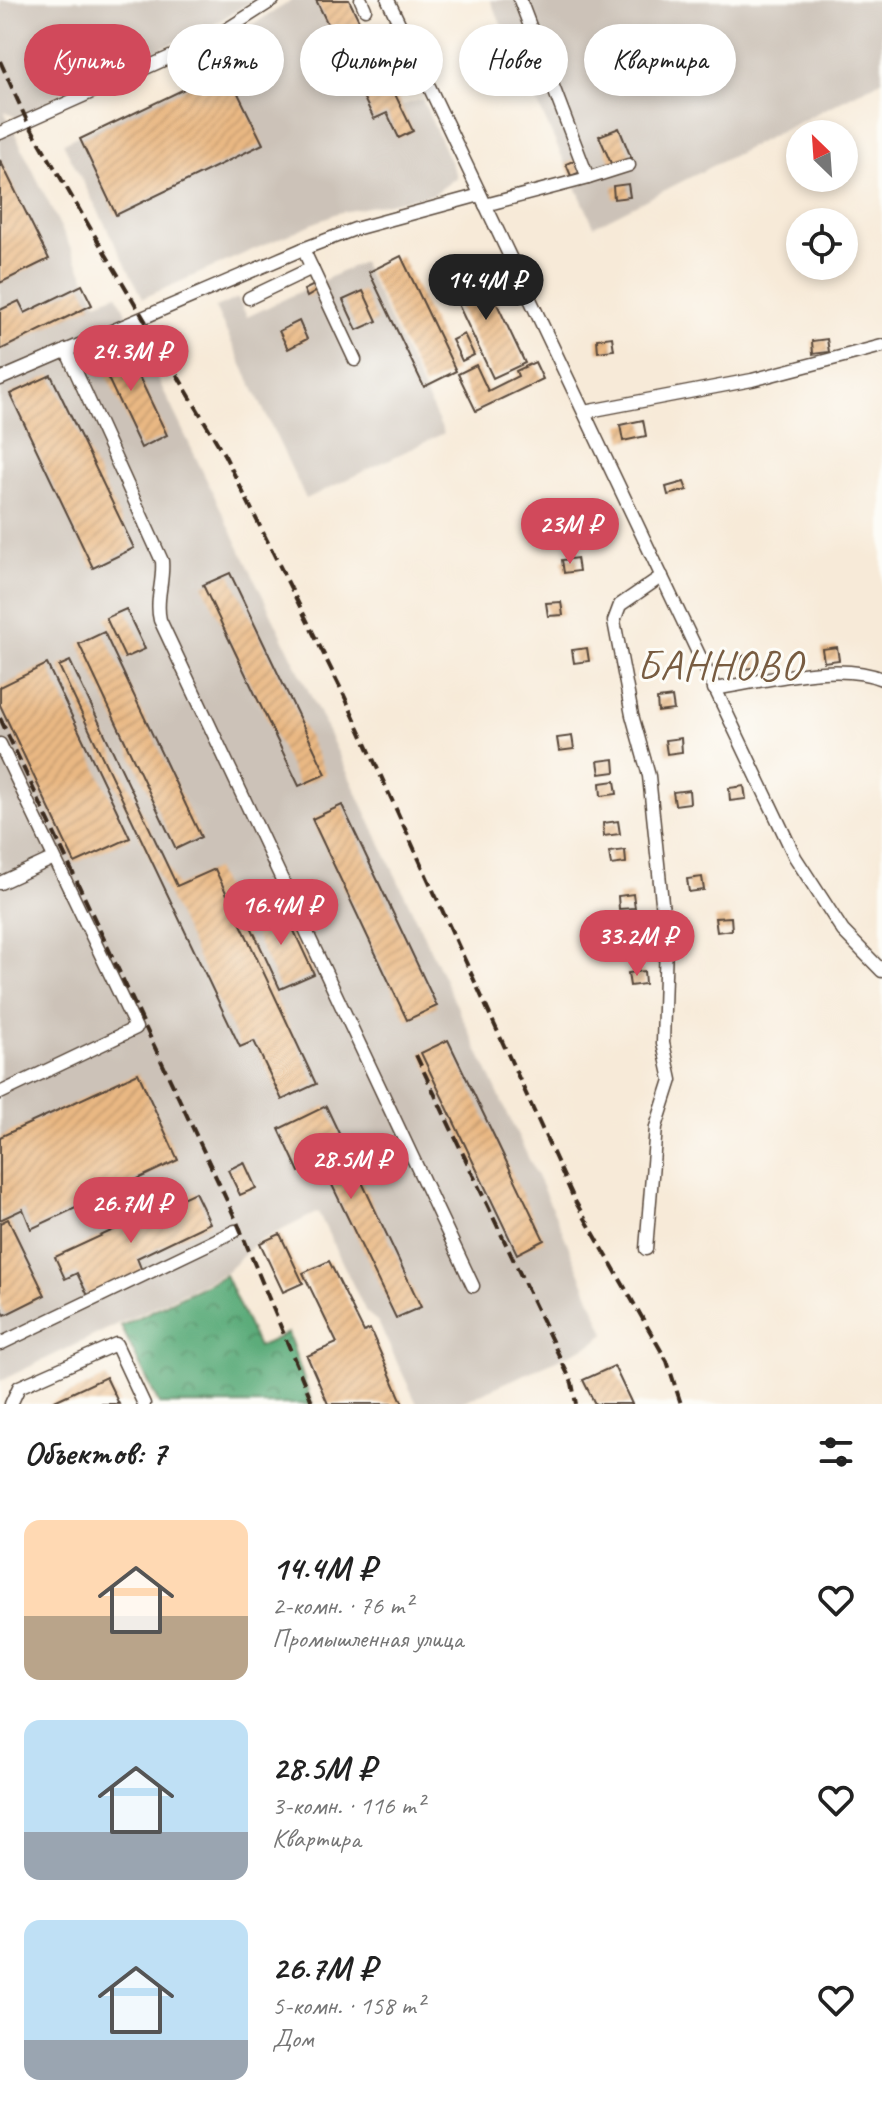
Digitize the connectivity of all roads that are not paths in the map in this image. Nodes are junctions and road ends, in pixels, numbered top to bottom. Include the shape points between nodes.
1 (273, 0) edge
2 (388, 0) edge
3 (520, 0) edge
4 (0, 133) edge
5 (629, 165) dead end
6 (588, 178) junction
7 (483, 200) junction
8 (303, 249) junction
9 (312, 268) junction
10 (249, 298) dead end
11 (882, 346) edge
12 (66, 350) junction
13 (355, 360) dead end
14 (0, 379) edge
15 (584, 412) junction
16 (662, 576) junction
17 (882, 679) edge
18 (714, 689) junction
19 (0, 744) edge
20 (54, 858) junction
21 (0, 883) edge
22 (882, 971) edge
23 (0, 1093) edge
24 (235, 1231) dead end
25 (646, 1249) dead end
26 (473, 1286) dead end
27 (0, 1344) edge
28 (11, 1404) edge
29 (144, 1404) edge

1 - 4 street via 215,37
2 - 7 street
3 - 6 street
5 - 6 street
6 - 7 street
7 - 8 street via 355,229
7 - 15 street
8 - 9 street
8 - 12 street
9 - 10 street
9 - 13 street
11 - 15 street via 752,380
12 - 14 street
12 - 26 street via 162,561 156,605 160,620
15 - 16 street
16 - 18 street
16 - 25 street via 620,605 614,621 649,776 666,941 663,1043 671,1080 656,1127
17 - 18 street via 843,671
18 - 22 street via 818,897
19 - 20 street
20 - 21 street
20 - 23 street via 136,1028
24 - 27 street
28 - 29 street via 19,1387 116,1344

